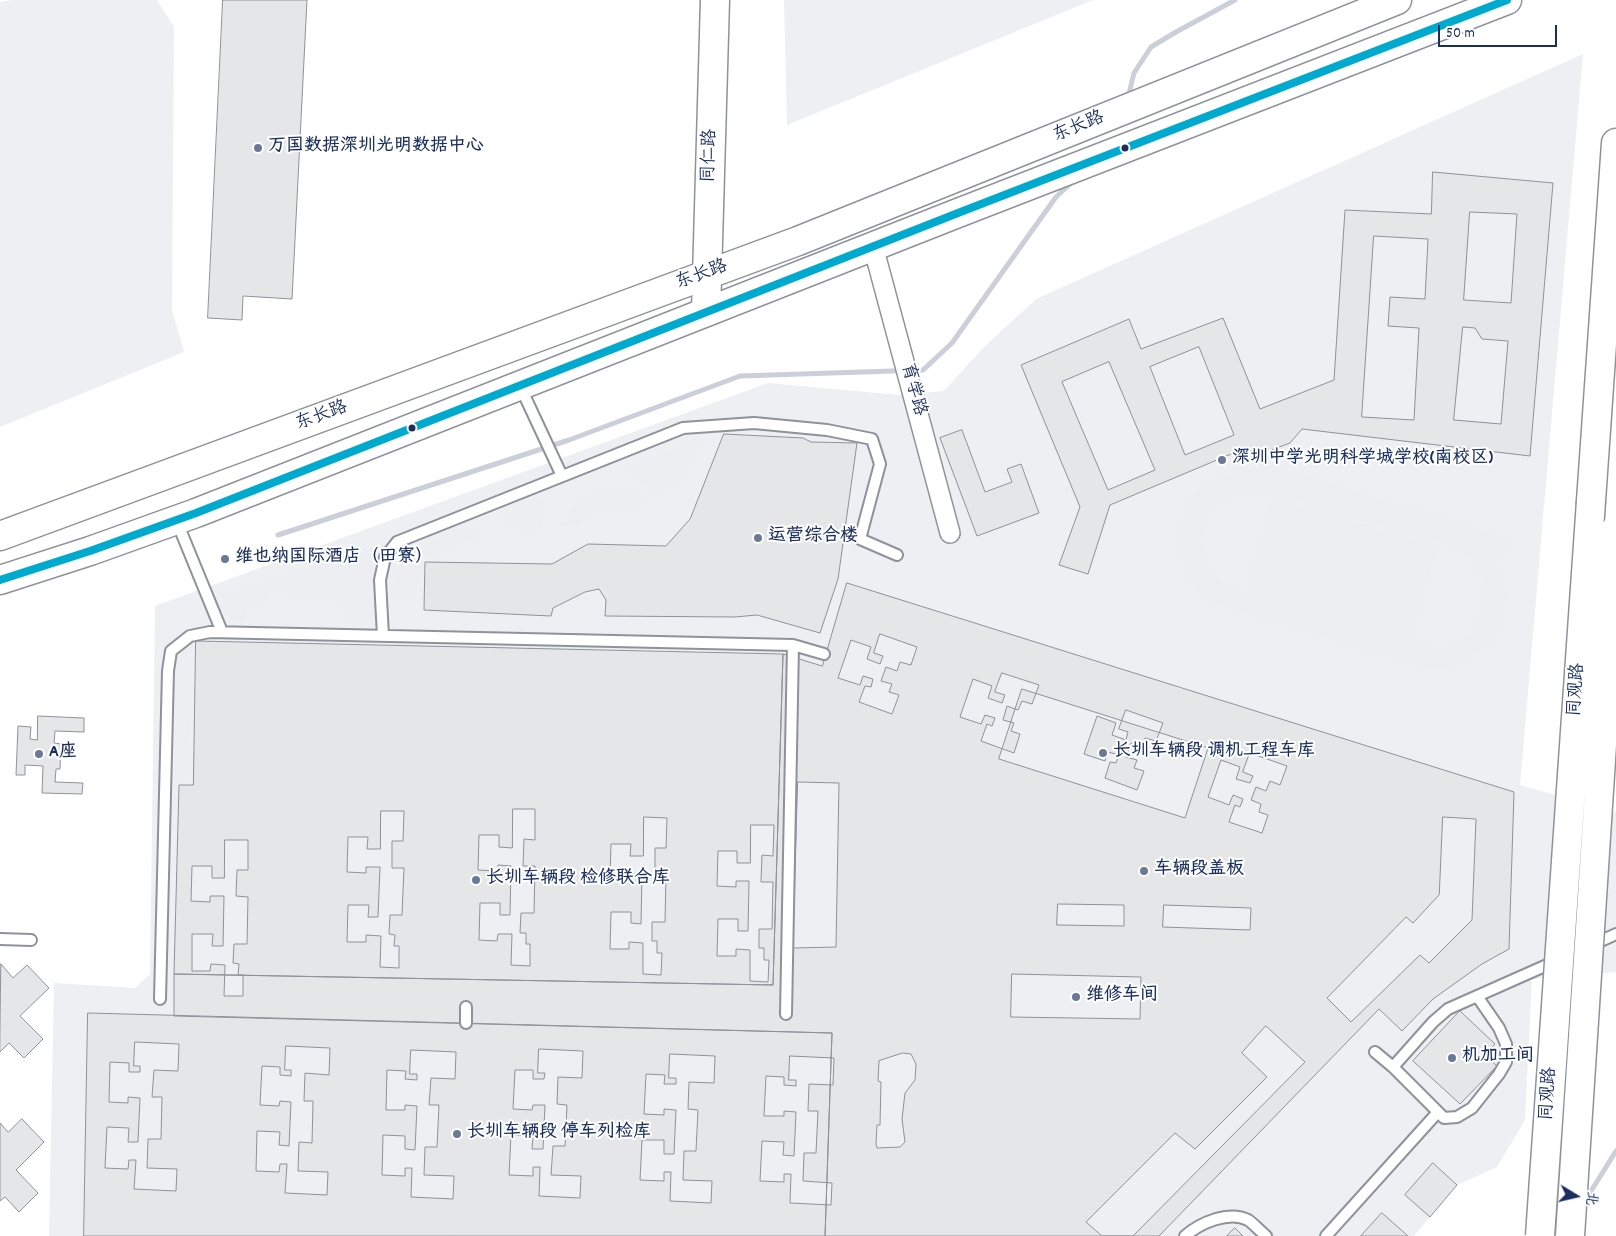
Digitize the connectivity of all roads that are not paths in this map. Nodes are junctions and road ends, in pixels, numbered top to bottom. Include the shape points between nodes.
1 (715, 0) edge
2 (731, 0) edge
3 (1397, 0) edge
4 (1507, 0) edge
5 (720, 115) junction
6 (1616, 143) edge
7 (873, 246) junction
8 (715, 271) junction
9 (715, 308) junction
10 (519, 385) junction
11 (562, 476) junction
12 (176, 520) junction
13 (1616, 530) edge
14 (950, 533) dead end
15 (0, 536) edge
16 (897, 554) dead end
17 (0, 580) edge
18 (222, 632) junction
19 (383, 636) junction
20 (793, 645) junction
21 (824, 654) dead end
22 (1616, 934) edge
23 (0, 939) edge
24 (31, 940) dead end
25 (1477, 996) junction
26 (160, 999) dead end
27 (466, 1007) dead end
28 (786, 1014) dead end
29 (466, 1023) dead end
30 (1375, 1052) dead end
31 (1393, 1067) junction
32 (1438, 1112) junction
33 (1185, 1236) edge
34 (1266, 1236) edge
35 (1326, 1236) edge
36 (1540, 1236) edge
37 (1570, 1236) edge

1 - 5 main road, 同仁路
2 - 5 main road, 同仁路
3 - 8 main road, 东长路 via 808,237
4 - 7 main road, 东长路
5 - 8 main road, 同仁路
6 - 36 main road, 同观路, bridge
7 - 9 main road, 东长路
7 - 14 street, 育学路
8 - 9 main road, 同仁路
8 - 15 main road, 东长路
9 - 10 main road, 东长路
10 - 11 lane
10 - 12 main road, 东长路
11 - 16 lane via 683,428 754,423 826,430 872,439 880,464 860,539
11 - 19 lane via 397,542 385,557 380,580
12 - 17 main road, 东长路
12 - 18 lane
13 - 37 main road, 同观路, bridge
18 - 19 lane
18 - 26 lane via 190,636 171,651
19 - 20 lane
20 - 21 lane
20 - 28 lane
22 - 25 lane
23 - 24 lane
25 - 31 lane via 1448,1009
25 - 32 lane via 1499,1028 1506,1044 1506,1062 1472,1108 1457,1118 1444,1118
27 - 29 lane
30 - 31 lane
31 - 32 lane
32 - 35 lane
33 - 34 lane via 1210,1222 1233,1216 1248,1220

